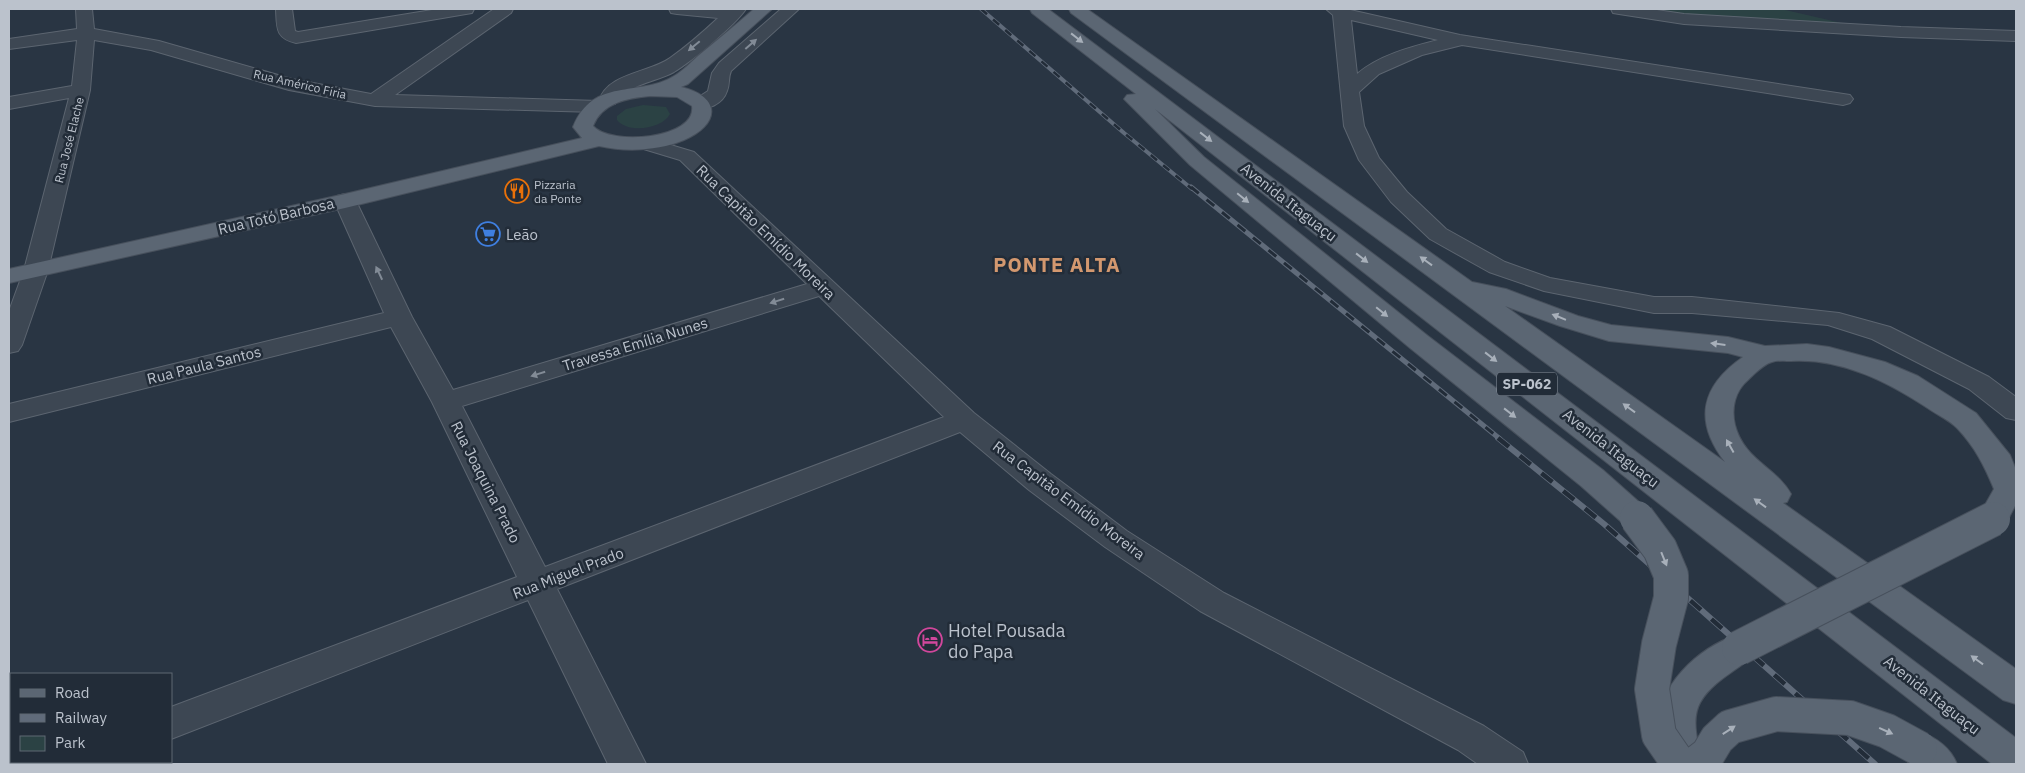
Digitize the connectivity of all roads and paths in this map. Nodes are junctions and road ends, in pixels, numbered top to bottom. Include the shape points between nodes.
1 (84, 9) edge
2 (284, 9) edge
3 (466, 9) edge
4 (504, 9) edge
5 (676, 9) edge
6 (764, 9) edge
7 (791, 9) edge
8 (1038, 9) edge
9 (1077, 9) edge
10 (1619, 9) edge
11 (734, 11) edge
12 (1338, 11) edge
13 (86, 32) junction
14 (2016, 36) edge
15 (1462, 40) junction
16 (9, 44) edge
17 (1112, 66) junction
18 (680, 86) junction
19 (82, 90) junction
20 (1349, 91) junction
21 (1843, 99) dead end
22 (376, 100) junction
23 (602, 103) junction
24 (9, 104) edge
25 (701, 104) junction
26 (583, 125) junction
27 (598, 140) junction
28 (644, 143) joint
29 (688, 143) junction
30 (515, 159) junction
31 (345, 201) junction
32 (36, 270) junction
33 (9, 276) edge
34 (1460, 286) junction
35 (824, 287) junction
36 (399, 317) junction
37 (9, 345) edge
38 (1765, 354) junction
39 (446, 402) junction
40 (2016, 412) edge
41 (9, 413) edge
42 (964, 420) junction
43 (1848, 567) junction
44 (538, 584) junction
45 (2016, 689) edge
46 (172, 723) edge
47 (1929, 756) edge
48 (2016, 760) edge
49 (627, 764) edge
50 (1509, 764) edge
51 (1679, 764) edge
52 (1683, 764) edge
53 (1696, 764) edge

1 - 13 street, Rua José Elache
2 - 3 street via 288,34 296,38
4 - 22 street
5 - 11 street
6 - 18 main road via 698,66
25 -> 7 street via 718,93 720,74 725,67
8 -> 17 main road, Avenida Itaguaçu / SP-062
34 -> 9 main road, Avenida Itaguaçu / SP-062
10 - 14 street via 1684,19
11 -> 23 street via 671,65 619,87
12 - 15 street
12 - 20 street via 1346,43
13 - 16 street, Rua Américo Firia
13 - 19 street, Rua José Elache
13 - 22 street, Rua Américo Firia via 153,45 289,84
15 - 20 street via 1416,51 1372,70
15 - 21 street
17 -> 48 main road, Avenida Itaguaçu / SP-062
17 -> 51 main road, bridge via 1118,84 1197,161 1418,342 1592,478 1637,518 1660,549 1670,575 1671,598 1652,690 1659,735
18 - 23 main road via 629,93
18 - 25 main road
19 - 24 street
19 - 32 street, Rua José Elache
20 - 40 street via 1354,126 1369,160 1399,197 1438,234 1497,267 1544,284 1654,305 1702,306 1830,318 1881,333 1928,356 1979,383
22 - 23 street, Rua Américo Firia
23 - 26 main road via 585,117
25 - 29 main road via 702,116
26 - 27 main road via 585,131
26 - 30 main road, Rua Totó Barbosa
27 - 28 main road
27 - 30 main road, Rua Totó Barbosa
28 - 29 street, Rua Capitão Emídio Moreira
29 - 35 street, Rua Capitão Emídio Moreira
30 - 31 main road, Rua Totó Barbosa
31 - 32 main road, Rua Totó Barbosa
36 -> 31 street, Rua Joaquina Prado
32 - 33 main road, Rua Totó Barbosa
32 - 37 street, Rua José Elache
38 -> 34 main road via 1728,345 1609,333 1496,294
43 -> 34 main road, Avenida Itaguaçu / SP-062
35 -> 39 street, Travessa Emília Nunes
35 - 42 street, Rua Capitão Emídio Moreira
36 - 39 street, Rua Joaquina Prado
36 - 41 street, Rua Paula Santos
43 -> 38 main road via 1836,546 1811,520 1750,473 1726,441 1719,410 1723,391
38 - 52 main road, bridge via 1807,352 1829,355 1908,382 1966,420 1995,455 2009,489 1993,519 1739,648 1709,668 1687,688 1678,712 1676,735
39 - 44 street, Rua Joaquina Prado
42 - 44 street, Rua Miguel Prado
42 - 50 street, Rua Capitão Emídio Moreira via 1116,539 1212,602 1471,738
45 -> 43 main road, Avenida Itaguaçu / SP-062
44 - 46 street, Rua Miguel Prado
44 - 49 street, Rua Joaquina Prado
53 -> 47 main road, bridge via 1730,727 1776,714 1850,718 1887,731

